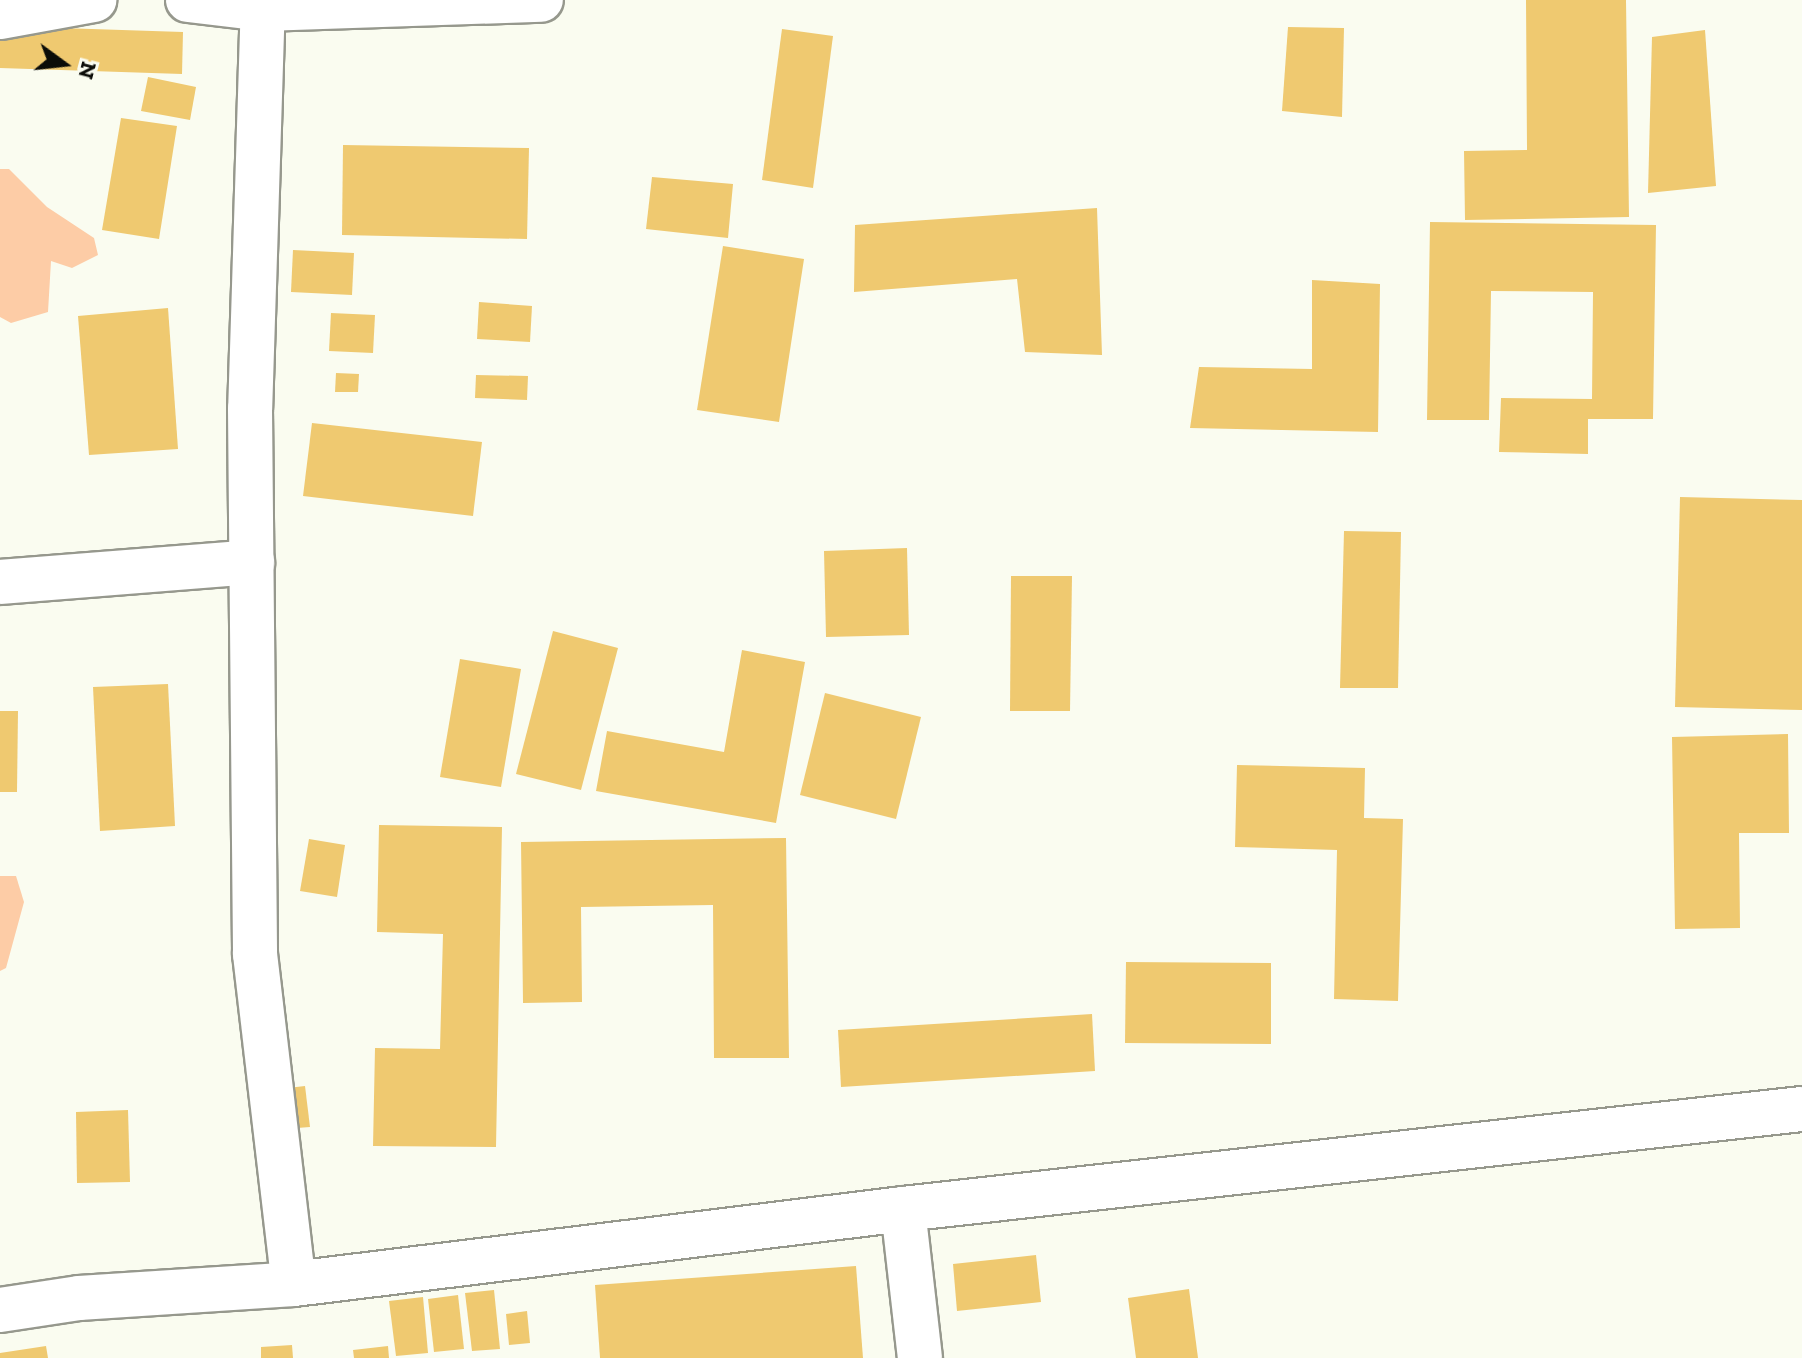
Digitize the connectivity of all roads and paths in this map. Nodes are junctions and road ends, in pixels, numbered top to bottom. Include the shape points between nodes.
1 (94, 0) edge
2 (188, 0) edge
3 (541, 0) edge
4 (263, 4) edge
5 (0, 17) edge
6 (252, 562) junction
7 (0, 582) edge
8 (1802, 1109) edge
9 (903, 1209) junction
10 (294, 1284) junction
11 (0, 1310) edge
12 (920, 1358) edge

1 - 5 street
2 - 4 street
3 - 4 street
4 - 6 street via 250,409
6 - 7 street
6 - 10 street via 255,954
8 - 9 street
9 - 10 street
9 - 12 street
10 - 11 street via 79,1298

